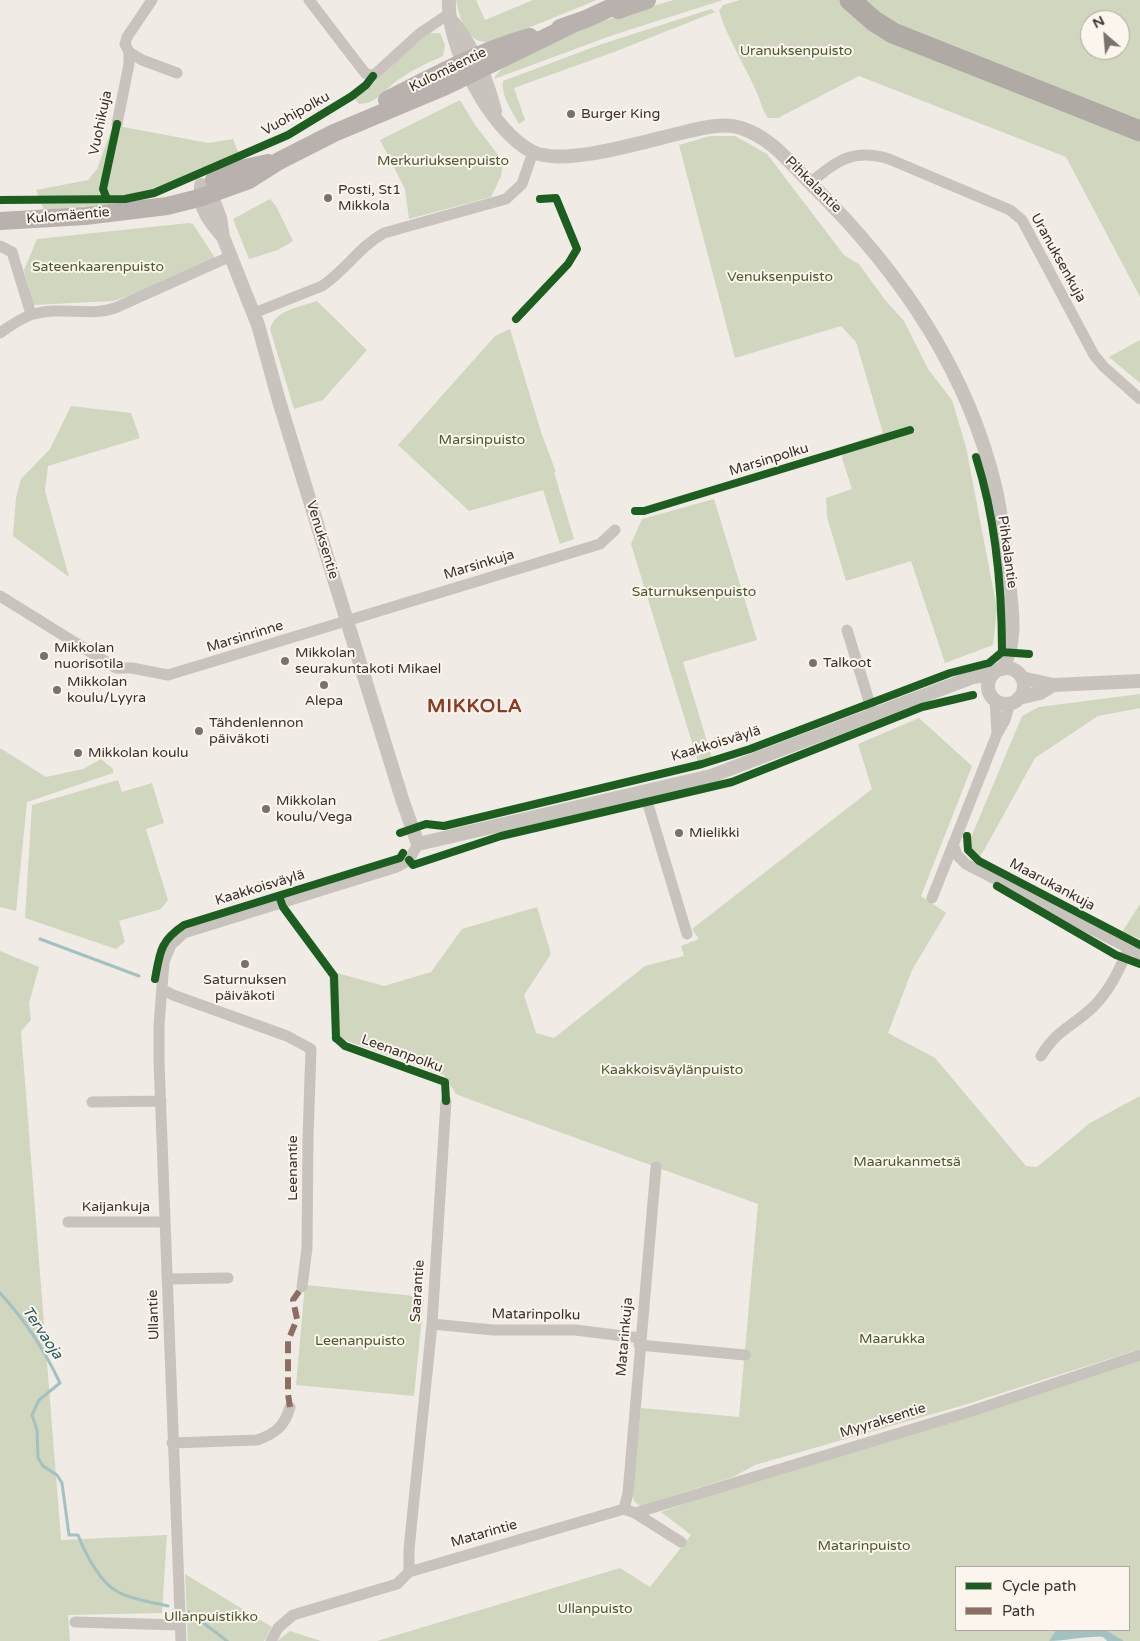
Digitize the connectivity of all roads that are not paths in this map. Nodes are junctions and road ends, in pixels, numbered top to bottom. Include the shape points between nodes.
1 (152, 0) edge
2 (309, 0) edge
3 (627, 0) edge
4 (647, 0) edge
5 (850, 0) edge
6 (451, 12) edge
7 (578, 22) junction
8 (128, 52) junction
9 (472, 66) junction
10 (177, 73) dead end
11 (117, 124) dead end
12 (1140, 131) edge
13 (533, 152) junction
14 (810, 183) junction
15 (204, 192) junction
16 (0, 218) edge
17 (0, 246) edge
18 (231, 256) junction
19 (31, 314) junction
20 (254, 314) junction
21 (0, 333) edge
22 (1140, 399) edge
23 (615, 530) dead end
24 (0, 596) edge
25 (348, 622) junction
26 (847, 630) dead end
27 (1012, 633) junction
28 (997, 672) junction
29 (1019, 675) junction
30 (1140, 681) edge
31 (1053, 685) junction
32 (949, 687) junction
33 (992, 696) junction
34 (1015, 700) junction
35 (873, 714) junction
36 (997, 734) junction
37 (644, 791) junction
38 (418, 844) junction
39 (953, 844) junction
40 (932, 898) dead end
41 (687, 934) dead end
42 (1128, 950) junction
43 (1140, 954) edge
44 (162, 989) junction
45 (1041, 1056) dead end
46 (161, 1101) junction
47 (446, 1101) dead end
48 (92, 1102) dead end
49 (656, 1167) dead end
50 (68, 1222) dead end
51 (164, 1222) junction
52 (228, 1278) dead end
53 (168, 1279) junction
54 (302, 1287) dead end
55 (432, 1324) junction
56 (639, 1342) junction
57 (745, 1355) dead end
58 (1140, 1355) edge
59 (290, 1407) dead end
60 (172, 1443) junction
61 (629, 1511) junction
62 (681, 1542) dead end
63 (409, 1572) junction
64 (75, 1622) dead end
65 (180, 1624) junction
66 (181, 1641) edge
67 (270, 1641) edge

1 - 8 street, Vuohikuja via 127,36
2 - 6 street via 365,73 373,76 419,34
3 - 7 main road, Kulomäentie
4 - 7 main road, Kulomäentie
5 - 12 highway via 893,33
6 - 9 street, Pihkalantie via 453,38
7 - 9 main road, Kulomäentie
8 - 10 street
8 - 11 street, Vuohikuja via 129,64
9 - 13 street, Pihkalantie via 490,91 497,119 512,138
9 - 15 main road, Kulomäentie via 279,160 249,180
13 - 14 street, Pihkalantie via 546,156 576,156 705,128 737,126 760,135 772,144
13 - 20 street via 522,184 506,198 384,233 332,280
14 - 22 street, Uranuksenkuja via 842,160 871,153 1010,210 1022,220 1094,355
14 - 27 street, Pihkalantie via 880,259 916,308 944,354 967,403 986,454 1001,515
15 - 16 main road, Kulomäentie via 167,206 62,218
15 - 18 street, Venuksentie via 210,222 223,237
17 - 19 street via 12,252
18 - 19 street via 102,312 44,311
18 - 20 street, Venuksentie
19 - 21 street
20 - 25 street, Venuksentie
23 - 25 street, Marsinkuja via 600,544
24 - 25 street, Marsinrinne via 116,668 150,673 174,674
25 - 38 street, Venuksentie
26 - 35 street
27 - 28 street, Pihkalantie via 1009,653
27 - 29 street, Pihkalantie
28 - 29 street
28 - 32 street, Kaakkoisväylä via 973,676
28 - 33 street via 988,683
29 - 31 street
29 - 34 street via 1024,689
30 - 31 street
31 - 34 street via 1040,693
32 - 33 street, Kaakkoisväylä via 974,686
32 - 35 street, Kaakkoisväylä
33 - 34 street via 1002,703
33 - 36 street
34 - 36 street
35 - 37 street, Kaakkoisväylä via 711,776
36 - 39 street
37 - 38 street, Kaakkoisväylä
37 - 41 street
38 - 44 street, Kaakkoisväylä via 408,860 397,867 184,933 167,951
39 - 40 street
39 - 42 street, Maarukankuja via 957,855 966,864
42 - 43 street, Maarukankuja
42 - 45 street via 1104,996 1050,1040
44 - 46 street, Ullantie via 159,1025
44 - 54 street, Leenantie via 311,1048 307,1248
46 - 48 street
46 - 51 street, Ullantie
47 - 55 street, Saarantie
49 - 56 street, Matarinkuja
50 - 51 street, Kaijankuja
51 - 53 street, Ullantie
52 - 53 street
53 - 60 street, Ullantie
55 - 56 street, Matarinpolku via 493,1330 575,1330
55 - 63 street, Saarantie
56 - 57 street, Matarinpolku
56 - 61 street, Matarinkuja
58 - 61 street, Myyraksentie via 972,1411
59 - 60 street via 286,1420 268,1437
60 - 65 street, Ullantie
61 - 62 street
61 - 63 street, Matarintie
63 - 67 street, Matarintie via 397,1584 293,1615 278,1628
64 - 65 street
65 - 66 street, Ullantie

